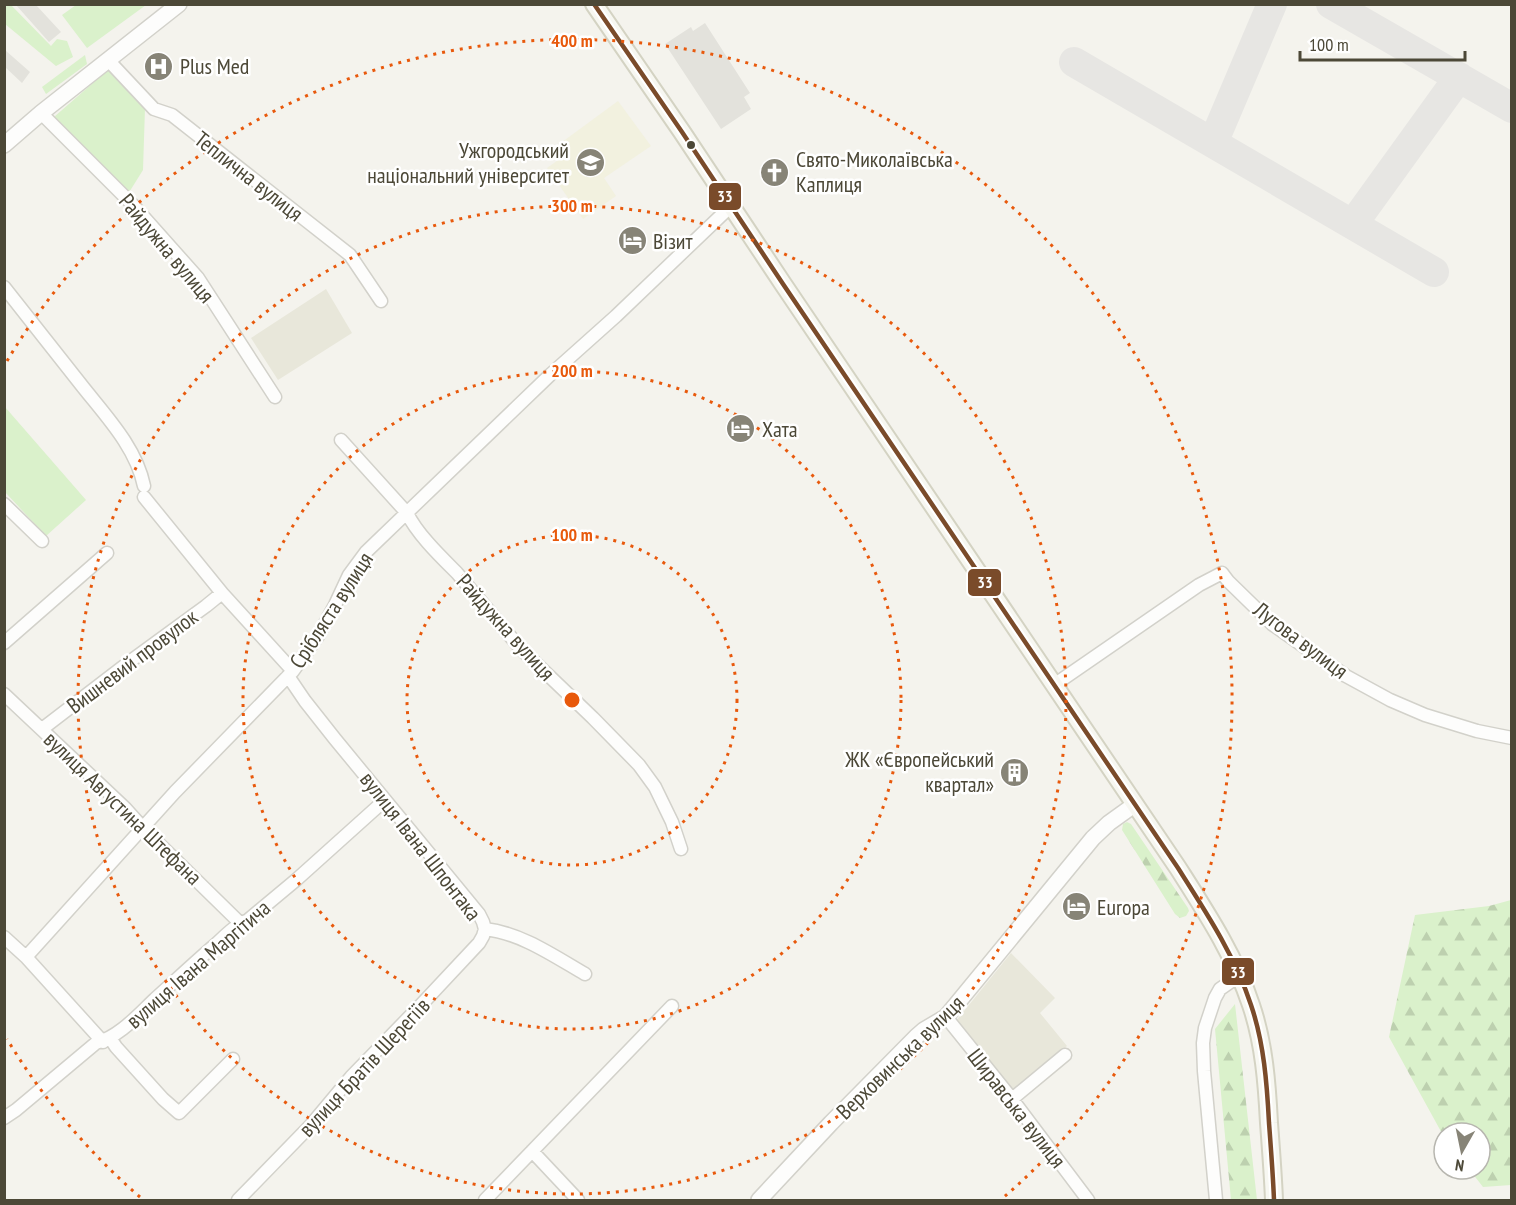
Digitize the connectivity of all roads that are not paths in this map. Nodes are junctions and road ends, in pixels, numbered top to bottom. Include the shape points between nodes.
1 (178, 4) edge
2 (594, 4) edge
3 (108, 60) junction
4 (41, 113) junction
5 (4, 144) edge
6 (731, 206) junction
7 (4, 287) edge
8 (381, 301) dead end
9 (275, 397) dead end
10 (341, 440) dead end
11 (4, 504) edge
12 (407, 513) junction
13 (42, 541) dead end
14 (106, 553) dead end
15 (222, 593) junction
16 (4, 643) edge
17 (290, 674) junction
18 (1054, 686) junction
19 (4, 694) edge
20 (42, 729) junction
21 (1512, 738) edge
22 (386, 800) junction
23 (1134, 805) junction
24 (143, 828) junction
25 (681, 849) dead end
26 (240, 923) junction
27 (485, 929) junction
28 (4, 937) edge
29 (26, 957) junction
30 (585, 974) dead end
31 (1240, 976) junction
32 (672, 1006) dead end
33 (946, 1017) junction
34 (107, 1040) junction
35 (1065, 1055) dead end
36 (233, 1059) dead end
37 (1012, 1100) junction
38 (4, 1118) edge
39 (532, 1151) junction
40 (238, 1200) edge
41 (485, 1200) edge
42 (578, 1200) edge
43 (759, 1200) edge
44 (1088, 1200) edge
45 (1216, 1200) edge
46 (1274, 1200) edge

1 - 3 street
2 - 6 main road
3 - 4 street
3 - 8 street, Теплична вулиця via 154,109 172,115 350,255
4 - 5 street
4 - 9 street, Райдужна вулиця via 133,205 198,278
6 - 12 street, Срібляста вулиця
6 - 18 main road
7 - 15 street, вулиця Івана Шпонтака via 117,430 138,463 144,492
10 - 12 street, Райдужна вулиця
11 - 13 street
12 - 17 street, Срібляста вулиця via 354,566 318,636
12 - 25 street, Райдужна вулиця via 521,649 639,765 672,822
14 - 16 street
15 - 17 street, вулиця Івана Шпонтака
15 - 20 street, Вишневий провулок
17 - 22 street, вулиця Івана Шпонтака via 313,711
17 - 24 street, Срібляста вулиця
18 - 21 street, Лугова вулиця via 1222,573 1272,624 1346,676 1425,715
18 - 23 main road
19 - 20 street, вулиця Августина Штефана
20 - 24 street, вулиця Августина Штефана
22 - 26 street, вулиця Івана Маргітича via 288,887
22 - 27 street, вулиця Івана Шпонтака via 479,914
23 - 31 main road via 1193,891
23 - 33 street, Верховинська вулиця via 1093,838
24 - 26 street, вулиця Августина Штефана
24 - 29 street, Срібляста вулиця
26 - 34 street, вулиця Івана Маргітича
27 - 30 street, вулиця Івана Шпонтака via 519,939
27 - 40 street, вулиця Братів Шерегіїв via 479,943
28 - 29 street
29 - 34 street
31 - 45 street via 1220,989 1215,998 1203,1043
31 - 46 main road via 1259,1034 1267,1082
32 - 39 street
33 - 37 street, Ширавська вулиця
33 - 43 street, Верховинська вулиця via 916,1037
34 - 36 street via 179,1113
34 - 38 street, вулиця Івана Маргітича via 96,1043
35 - 37 street
37 - 44 street, Ширавська вулиця
39 - 41 street
39 - 42 street

